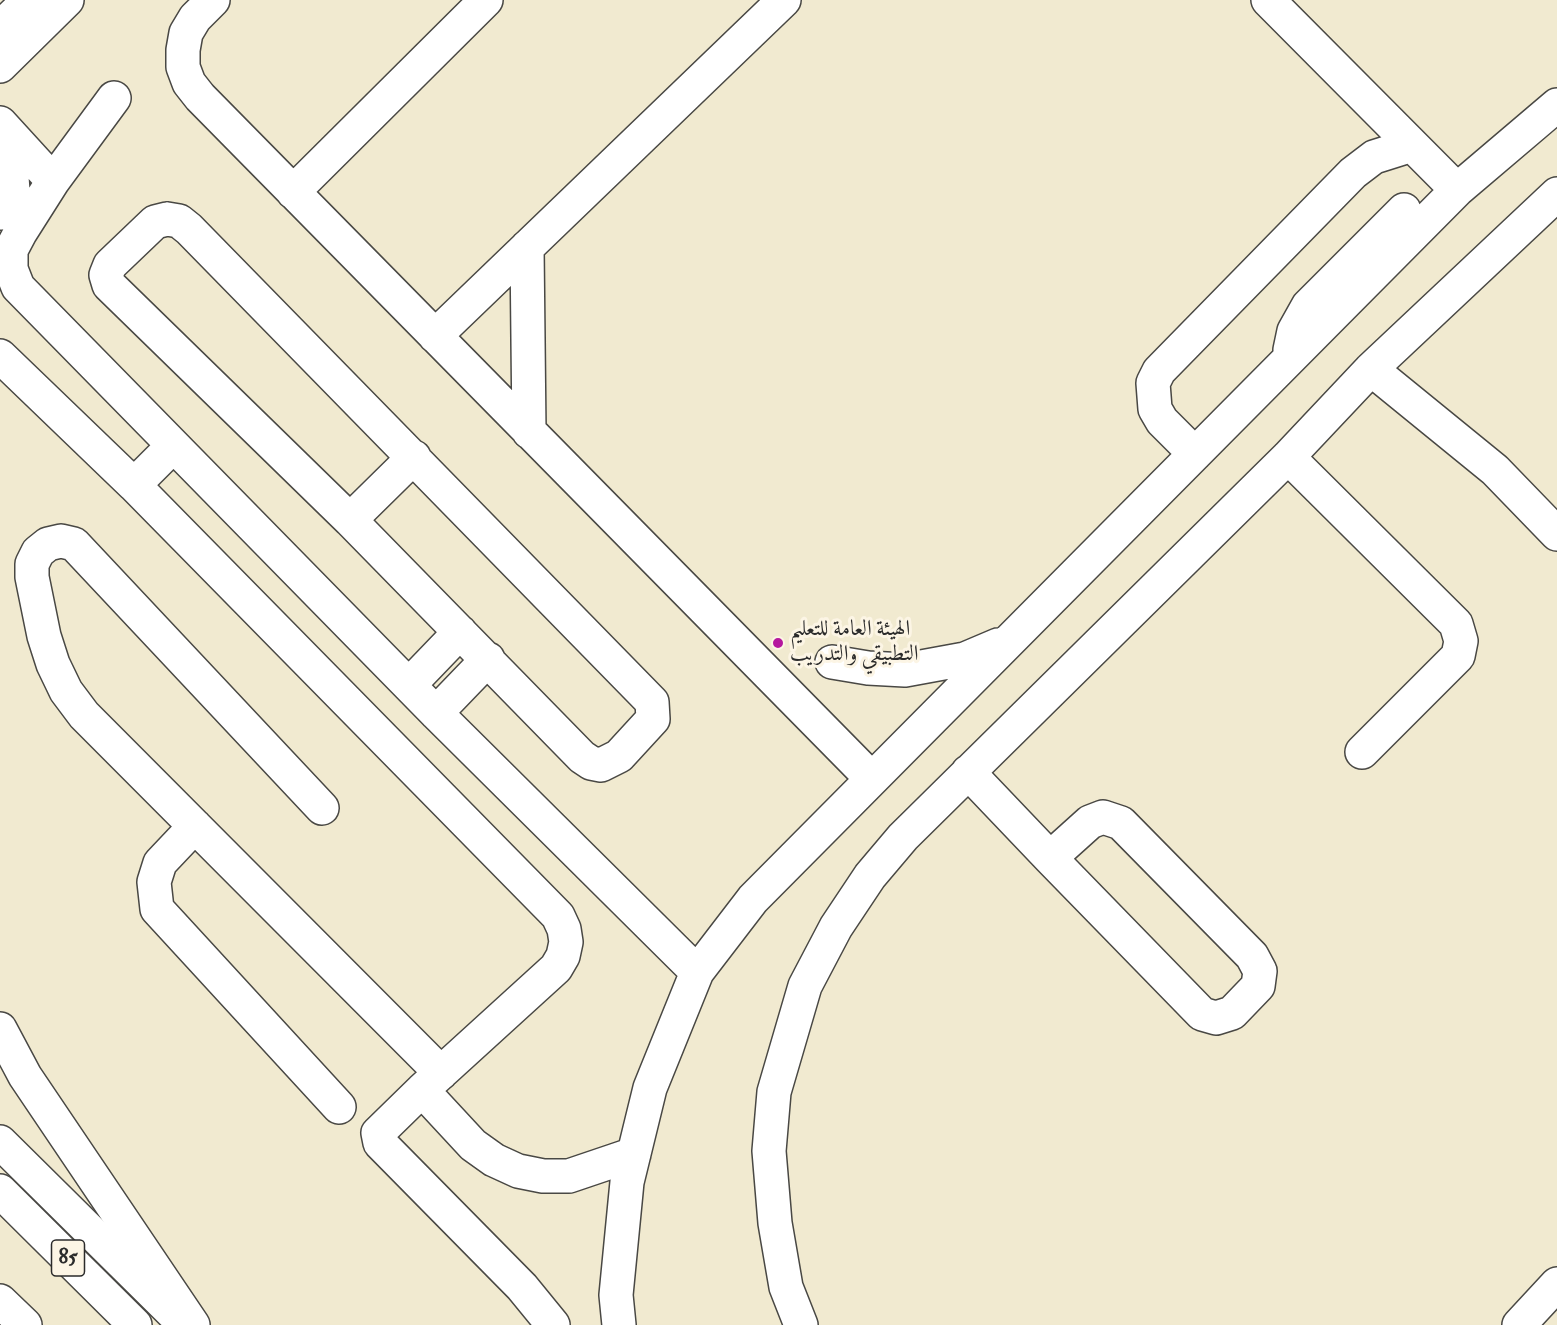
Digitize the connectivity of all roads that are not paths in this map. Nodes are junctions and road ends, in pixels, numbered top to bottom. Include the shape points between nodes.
1 (29, 0) edge
2 (67, 0) edge
3 (213, 0) edge
4 (486, 0) edge
5 (784, 0) edge
6 (1268, 0) edge
7 (0, 28) edge
8 (0, 66) edge
9 (114, 98) dead end
10 (1557, 105) edge
11 (0, 123) edge
12 (1412, 145) junction
13 (0, 162) edge
14 (53, 181) junction
15 (1457, 190) junction
16 (293, 192) junction
17 (1557, 194) edge
18 (1404, 210) dead end
19 (0, 213) edge
20 (527, 248) junction
21 (435, 336) junction
22 (0, 356) edge
23 (1289, 360) junction
24 (1371, 369) junction
25 (529, 432) junction
26 (172, 447) junction
27 (1195, 454) junction
28 (414, 457) junction
29 (1288, 457) junction
30 (134, 485) junction
31 (350, 520) junction
32 (1557, 534) edge
33 (460, 632) junction
34 (1010, 640) junction
35 (488, 659) junction
36 (832, 662) dead end
37 (409, 685) junction
38 (436, 713) junction
39 (1362, 752) dead end
40 (968, 772) junction
41 (872, 779) junction
42 (322, 808) dead end
43 (195, 826) junction
44 (1050, 858) junction
45 (697, 972) junction
46 (0, 1029) edge
47 (432, 1082) junction
48 (339, 1107) dead end
49 (0, 1142) edge
50 (634, 1154) junction
51 (0, 1191) edge
52 (1557, 1284) edge
53 (0, 1301) edge
54 (24, 1325) edge
55 (135, 1325) edge
56 (185, 1325) edge
57 (193, 1325) edge
58 (552, 1325) edge
59 (619, 1325) edge
60 (801, 1325) edge
61 (1519, 1325) edge

1 - 7 main road
2 - 8 main road
3 - 16 main road via 186,33 183,67 189,83
4 - 16 main road
5 - 20 main road
6 - 12 main road
9 - 14 main road
10 - 15 main road
11 - 14 main road
12 - 15 main road
12 - 27 main road via 1374,157 1353,173 1159,370 1153,383 1155,409
13 - 19 main road via 12,177 13,191
14 - 26 main road via 11,250 11,269 18,287
15 - 23 main road
16 - 21 main road
17 - 24 main road
18 - 23 main road via 1308,306 1294,331
20 - 21 main road
20 - 25 main road
21 - 25 main road
22 - 30 main road
23 - 27 main road
24 - 29 main road
24 - 32 main road via 1495,470
25 - 41 main road
26 - 30 main road
26 - 37 main road
27 - 34 main road
28 - 31 main road
28 - 31 main road via 179,221 154,222 110,265 106,275 109,285
28 - 35 main road via 646,696 655,710 653,719 611,762 591,763
29 - 39 main road via 1456,624 1461,641 1458,656
29 - 40 main road
30 - 47 main road via 558,916 566,942 556,968
31 - 33 main road
33 - 35 main road
33 - 37 main road
34 - 36 main road via 965,660 905,670
34 - 41 main road
35 - 38 main road
37 - 38 main road
38 - 45 main road
40 - 44 main road
40 - 60 main road via 870,876 836,927 805,986 774,1092 769,1151 786,1287
41 - 45 main road via 753,899
42 - 43 main road via 74,544 48,544 32,564 32,578 44,636 66,691 84,715
43 - 47 main road
43 - 48 main road via 160,863 154,882 157,909
44 - 44 main road via 1202,1014 1216,1018 1232,1013 1258,986 1260,972 1252,956 1121,823 1103,817 1090,822
45 - 50 main road via 650,1088
46 - 57 main road via 25,1076
47 - 50 main road via 473,1145 518,1171 569,1176
47 - 58 main road via 381,1129 377,1138 522,1287
49 - 56 main road
50 - 59 main road via 627,1182 616,1294
51 - 55 main road, 85
52 - 61 main road
53 - 54 main road

